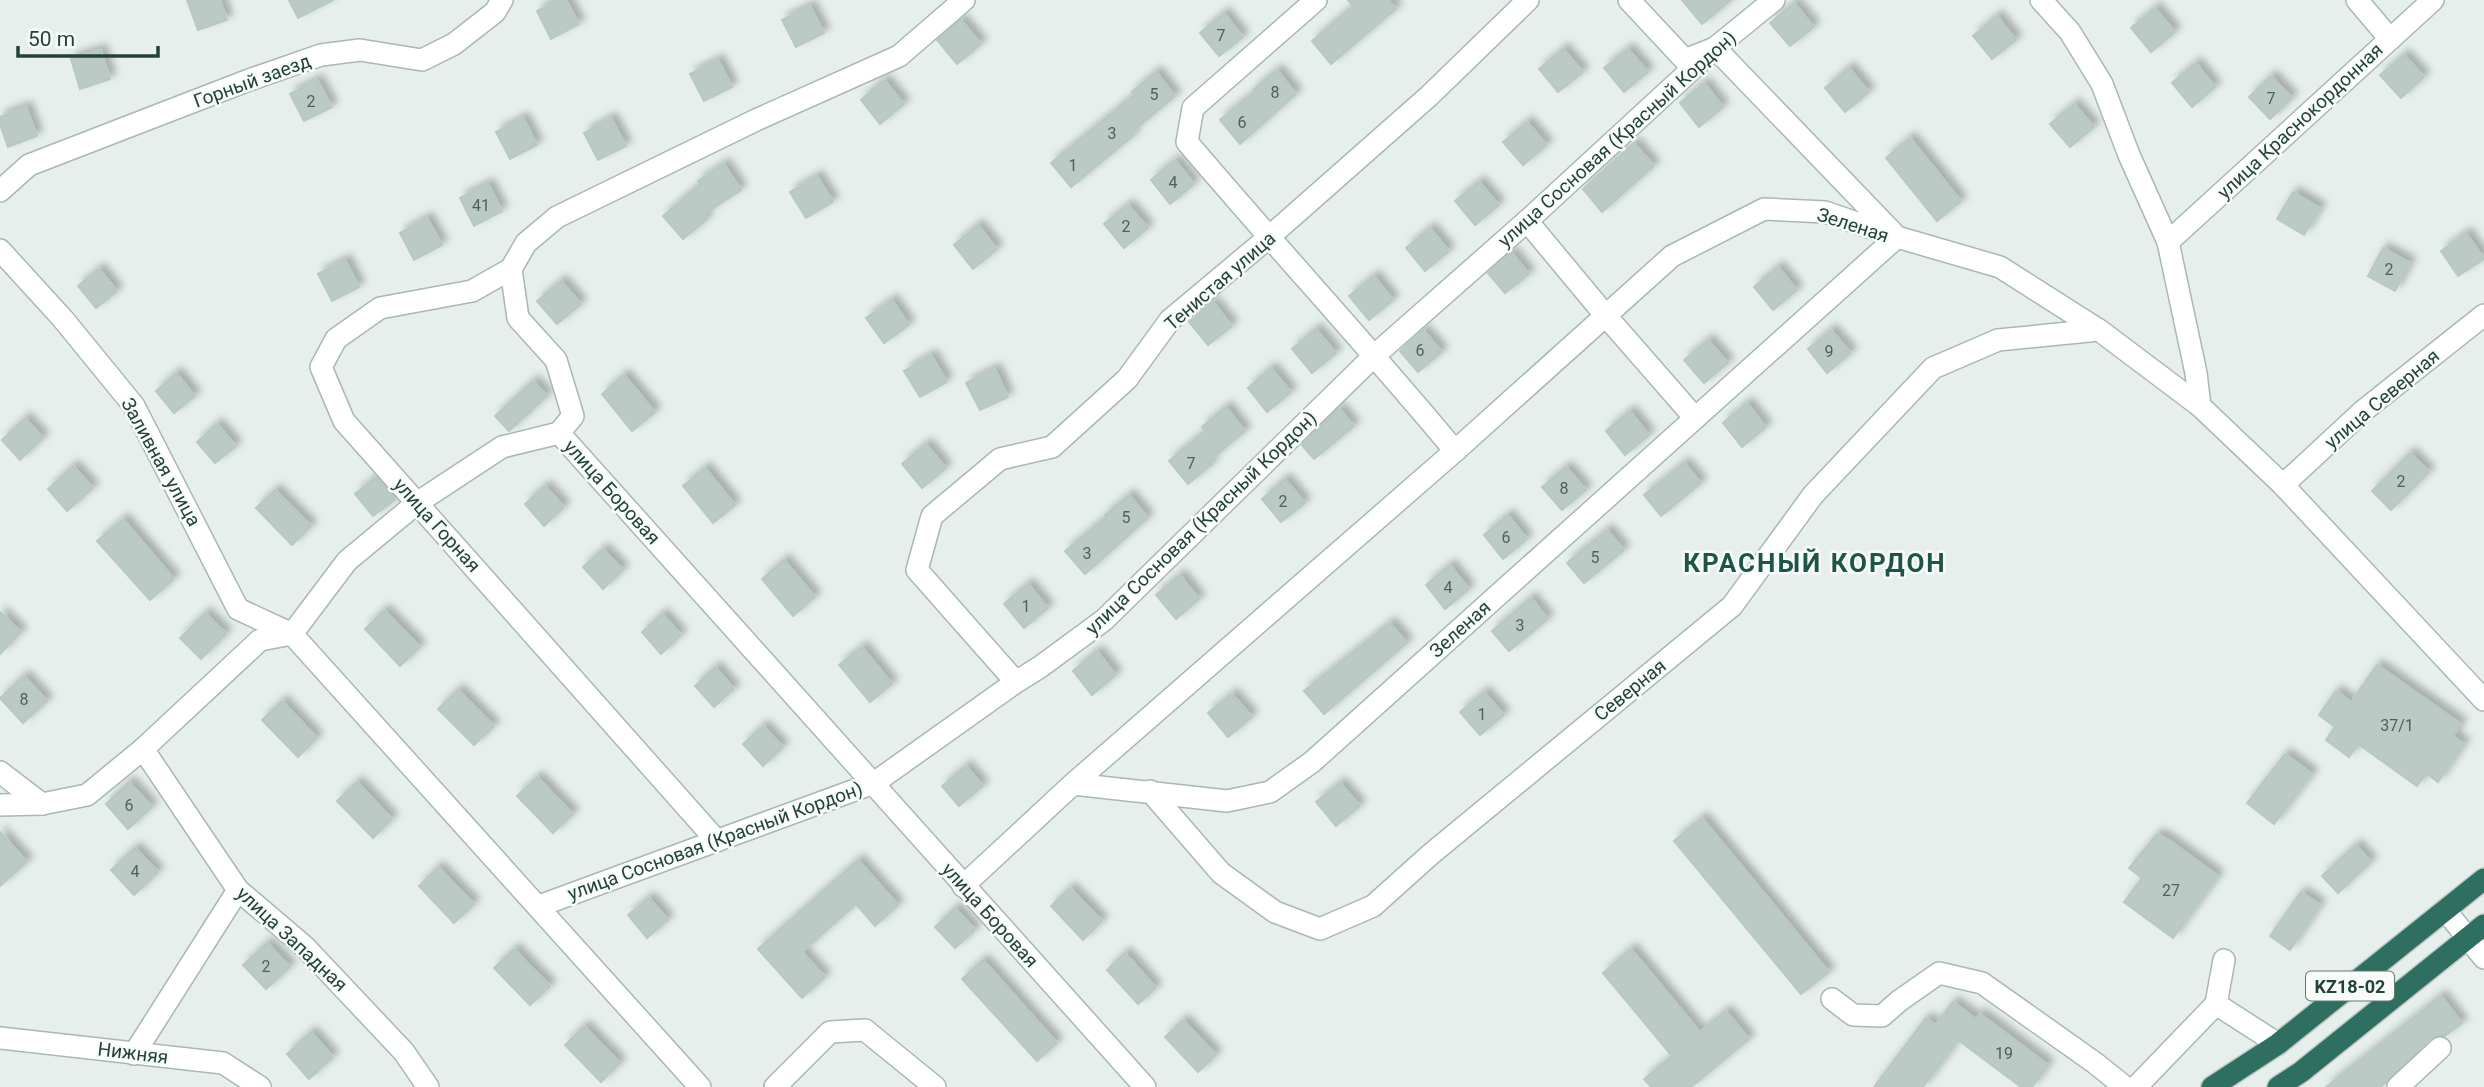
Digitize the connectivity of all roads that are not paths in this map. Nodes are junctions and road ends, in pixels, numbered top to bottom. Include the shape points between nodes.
1 (502, 0) edge
2 (964, 0) edge
3 (1316, 0) edge
4 (1528, 0) edge
5 (1629, 0) edge
6 (1774, 0) edge
7 (2041, 0) edge
8 (2357, 0) edge
9 (2433, 0) edge
10 (2390, 39) junction
11 (1715, 48) junction
12 (0, 191) edge
13 (1527, 220) junction
14 (1897, 237) junction
15 (1268, 238) junction
16 (2168, 242) junction
17 (0, 250) edge
18 (511, 269) junction
19 (2484, 315) edge
20 (1606, 316) junction
21 (2099, 330) junction
22 (1375, 355) junction
23 (2200, 406) junction
24 (1695, 418) junction
25 (559, 433) junction
26 (1455, 451) junction
27 (2283, 485) junction
28 (417, 503) junction
29 (292, 634) junction
30 (1016, 682) junction
31 (2484, 700) edge
32 (143, 749) junction
33 (0, 772) edge
34 (874, 783) junction
35 (1073, 784) junction
36 (1150, 791) junction
37 (42, 804) junction
38 (0, 805) edge
39 (718, 841) junction
40 (2484, 879) edge
41 (963, 886) junction
42 (238, 890) junction
43 (539, 906) junction
44 (2445, 910) junction
45 (2476, 932) edge
46 (2484, 958) edge
47 (2224, 960) dead end
48 (1832, 999) dead end
49 (2216, 1004) junction
50 (0, 1038) edge
51 (2278, 1044) junction
52 (2440, 1048) dead end
53 (134, 1055) junction
54 (260, 1087) edge
55 (428, 1087) edge
56 (700, 1087) edge
57 (775, 1087) edge
58 (935, 1087) edge
59 (1145, 1087) edge
60 (2125, 1087) edge
61 (2136, 1087) edge
62 (2211, 1087) edge
63 (2278, 1087) edge
64 (2398, 1087) edge

1 - 12 street, Горный заезд via 495,12 454,44 422,60 360,50 321,55 29,165
2 - 18 street via 898,56 557,217 526,243
3 - 15 street via 1193,107 1187,142
4 - 15 street, Тенистая улица via 1429,96
5 - 11 street via 1685,60
6 - 11 street, улица Сосновая (Красный Кордон)
7 - 16 street via 2070,32 2102,84
8 - 10 street
9 - 10 street, улица Краснокордонная
10 - 16 street, улица Краснокордонная
11 - 13 street, улица Сосновая (Красный Кордон)
11 - 14 street
13 - 20 street
13 - 22 street, улица Сосновая (Красный Кордон)
14 - 20 street, Зеленая via 1825,212 1764,209 1672,256
14 - 21 street via 2000,267
14 - 24 street, Зеленая
15 - 22 street
15 - 30 street, Тенистая улица via 1170,320 1126,379 1052,447 999,459 932,516 916,569
16 - 23 street
17 - 29 street, Заливная улица via 134,406 237,609
18 - 25 street, улица Боровая via 518,318 556,360 573,416
18 - 28 street, улица Горная via 472,291 380,308 336,340 320,367 344,421
19 - 27 street, улица Северная via 2363,411
20 - 24 street
20 - 26 street, Зеленая
21 - 23 street
21 - 36 street, Северная via 1998,340 1933,368 1813,495 1732,606 1373,906 1320,929 1275,912 1221,873
22 - 26 street
22 - 30 street, улица Сосновая (Красный Кордон) via 1104,620
23 - 27 street
24 - 36 street, Зеленая via 1312,762 1270,792 1227,801
25 - 28 street via 502,447
25 - 34 street, улица Боровая
26 - 35 street, Зеленая
27 - 31 street
28 - 29 street via 347,561
28 - 39 street, улица Горная
29 - 32 street via 260,640
29 - 43 street
30 - 34 street, улица Сосновая (Красный Кордон)
32 - 37 street via 87,795
32 - 42 street, улица Западная
33 - 37 street
34 - 39 street, улица Сосновая (Красный Кордон)
34 - 41 street, улица Боровая
35 - 36 street, Зеленая
35 - 41 street, Зеленая
37 - 38 street
39 - 43 street, улица Сосновая (Красный Кордон)
40 - 44 highway, KZ18-02
41 - 59 street, улица Боровая
42 - 53 street
42 - 55 street, улица Западная via 305,947 404,1052
43 - 56 street
44 - 45 street
44 - 51 highway, KZ18-02
45 - 46 street
45 - 63 highway, KZ18-02
47 - 49 street
48 - 60 street via 1853,1015 1882,1016 1939,973 1982,983
49 - 51 street
49 - 61 street
50 - 53 street, Нижняя
51 - 62 highway, KZ18-02
52 - 64 street
53 - 54 street, Нижняя via 223,1063
57 - 58 street via 830,1032 865,1030

